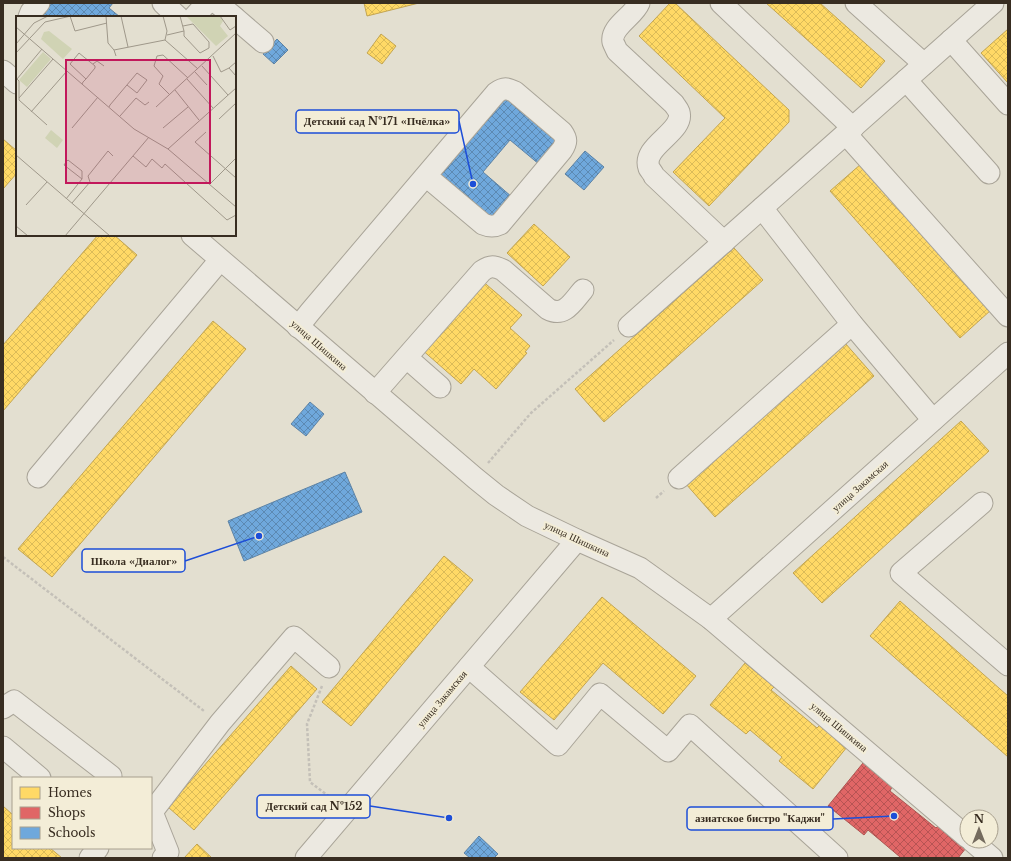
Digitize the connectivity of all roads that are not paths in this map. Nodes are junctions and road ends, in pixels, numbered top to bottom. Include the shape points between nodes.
1 (40, 3) edge
2 (162, 3) edge
3 (208, 3) edge
4 (217, 3) edge
5 (639, 3) edge
6 (722, 3) edge
7 (856, 3) edge
8 (993, 3) edge
9 (29, 16) edge
10 (177, 16) edge
11 (195, 16) edge
12 (234, 16) edge
13 (236, 18) edge
14 (951, 40) junction
15 (262, 42) dead end
16 (924, 64) junction
17 (906, 80) junction
18 (1008, 104) edge
19 (850, 131) junction
20 (989, 174) dead end
21 (426, 176) junction
22 (762, 208) junction
23 (193, 236) edge
24 (724, 242) junction
25 (220, 260) junction
26 (583, 290) dead end
27 (1008, 316) edge
28 (852, 324) junction
29 (629, 326) road end
30 (298, 327) junction
31 (1008, 353) edge
32 (407, 358) junction
33 (440, 387) dead end
34 (376, 394) junction
35 (933, 420) junction
36 (38, 476) dead end
37 (679, 478) dead end
38 (982, 503) dead end
39 (577, 540) junction
40 (711, 619) junction
41 (1008, 665) edge
42 (329, 667) road end
43 (469, 667) junction
44 (3, 708) edge
45 (3, 747) edge
46 (39, 777) edge
47 (111, 777) edge
48 (959, 830) edge
49 (97, 849) edge
50 (981, 849) edge
51 (90, 858) edge
52 (163, 858) edge
53 (306, 858) edge
54 (837, 858) edge
55 (992, 858) edge

1 - 9 street
2 - 10 street
3 - 11 street
4 - 12 street
5 - 24 street via 617,29 613,43 617,51 674,104 679,112 679,120 674,128 649,157 649,167 654,176
6 - 19 street
7 - 16 street
8 - 14 street
13 - 15 street
14 - 16 street
14 - 18 street
16 - 17 street
17 - 19 street
17 - 20 street
19 - 22 street
19 - 27 street
21 - 21 street via 501,89 508,88 515,92 566,137 566,144 562,150 500,224 495,226 483,224
21 - 30 street
22 - 24 street
22 - 28 street
23 - 25 street, улица Шишкина
24 - 29 street
25 - 30 street, улица Шишкина
25 - 36 street
26 - 32 street via 567,308 561,312 554,312 503,270 495,266 488,267
28 - 35 street
28 - 37 street
30 - 34 street, улица Шишкина
31 - 35 street, улица Закамская
32 - 33 street
32 - 34 street
34 - 39 street, улица Шишкина via 496,495 527,516
35 - 40 street, улица Закамская
38 - 41 street via 901,573
39 - 40 street, улица Шишкина via 640,568
39 - 43 street, улица Закамская
40 - 48 street, улица Шишкина
42 - 52 street via 294,637 220,723 152,812 168,852
43 - 53 street, улица Закамская
43 - 54 street via 558,745 600,694 668,751 690,725
44 - 47 street via 14,701
45 - 46 street
49 - 51 street
50 - 55 street

